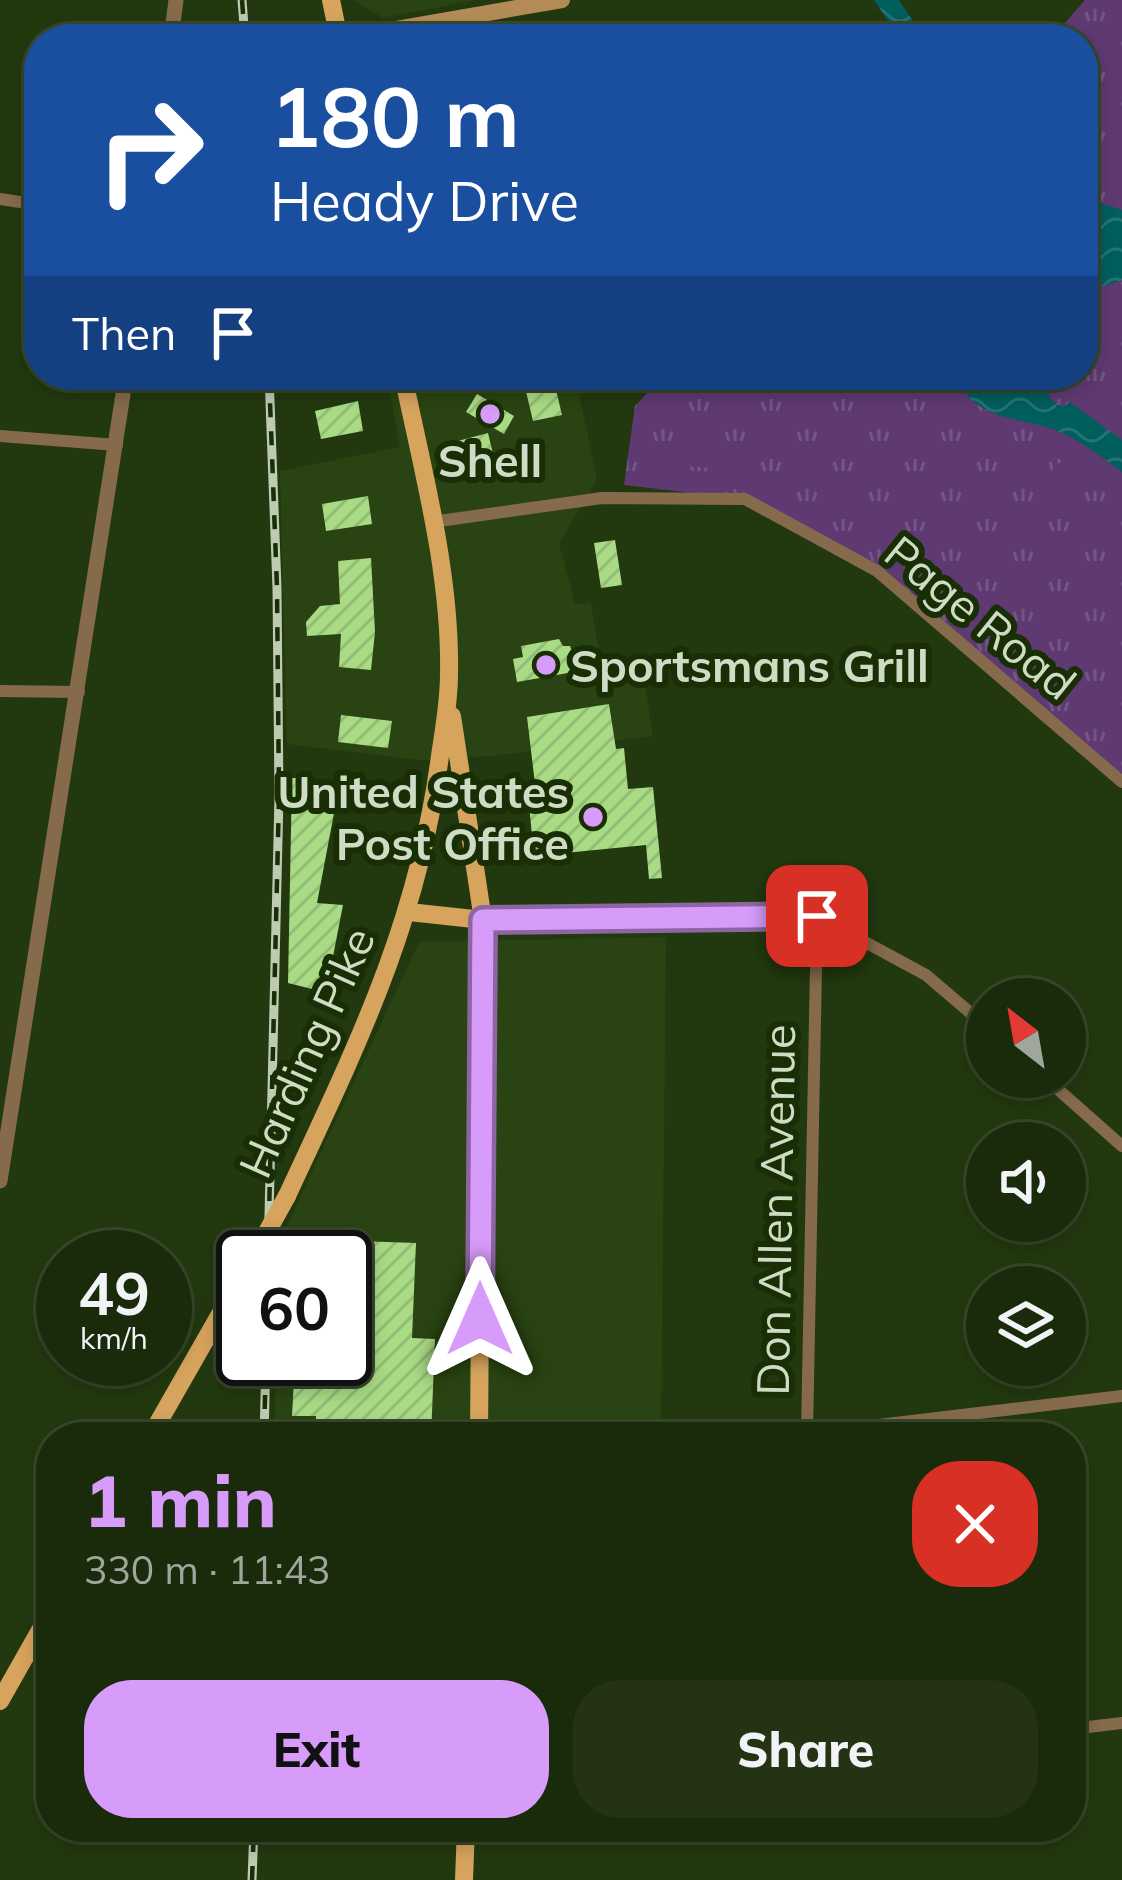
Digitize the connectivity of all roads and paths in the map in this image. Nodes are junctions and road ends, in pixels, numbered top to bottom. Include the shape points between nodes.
1 (562, 0) edge
2 (425, 24) edge
3 (124, 390) edge
4 (406, 390) edge
5 (0, 436) edge
6 (117, 445) junction
7 (432, 522) junction
8 (0, 692) edge
9 (79, 692) junction
10 (448, 693) junction
11 (1122, 782) edge
12 (409, 912) junction
13 (817, 916) junction
14 (483, 920) junction
15 (966, 1009) edge
16 (1068, 1098) edge
17 (1122, 1146) edge
18 (0, 1181) edge
19 (268, 1230) edge
20 (216, 1321) edge
21 (1122, 1396) edge
22 (159, 1422) edge
23 (479, 1422) edge
24 (807, 1422) edge
25 (901, 1422) edge
26 (36, 1638) edge
27 (0, 1701) edge
28 (1122, 1723) edge
29 (1086, 1727) edge
30 (465, 1842) edge
31 (464, 1880) edge

1 - 2 main road
3 - 6 street
4 - 7 main road, Harding Pike
5 - 6 street
6 - 9 street
7 - 10 main road, Harding Pike
7 - 11 street, Page Road via 602,498 745,500 877,571
8 - 9 street
9 - 18 street
10 - 12 main road, Harding Pike
10 - 14 main road
12 - 14 main road
12 - 19 main road, Harding Pike, bridge via 374,1008
13 - 14 street
13 - 15 street via 926,975
13 - 24 street, Don Allen Avenue
14 - 23 main road
16 - 17 street
20 - 22 main road
21 - 25 street
26 - 27 main road
28 - 29 street
30 - 31 main road

